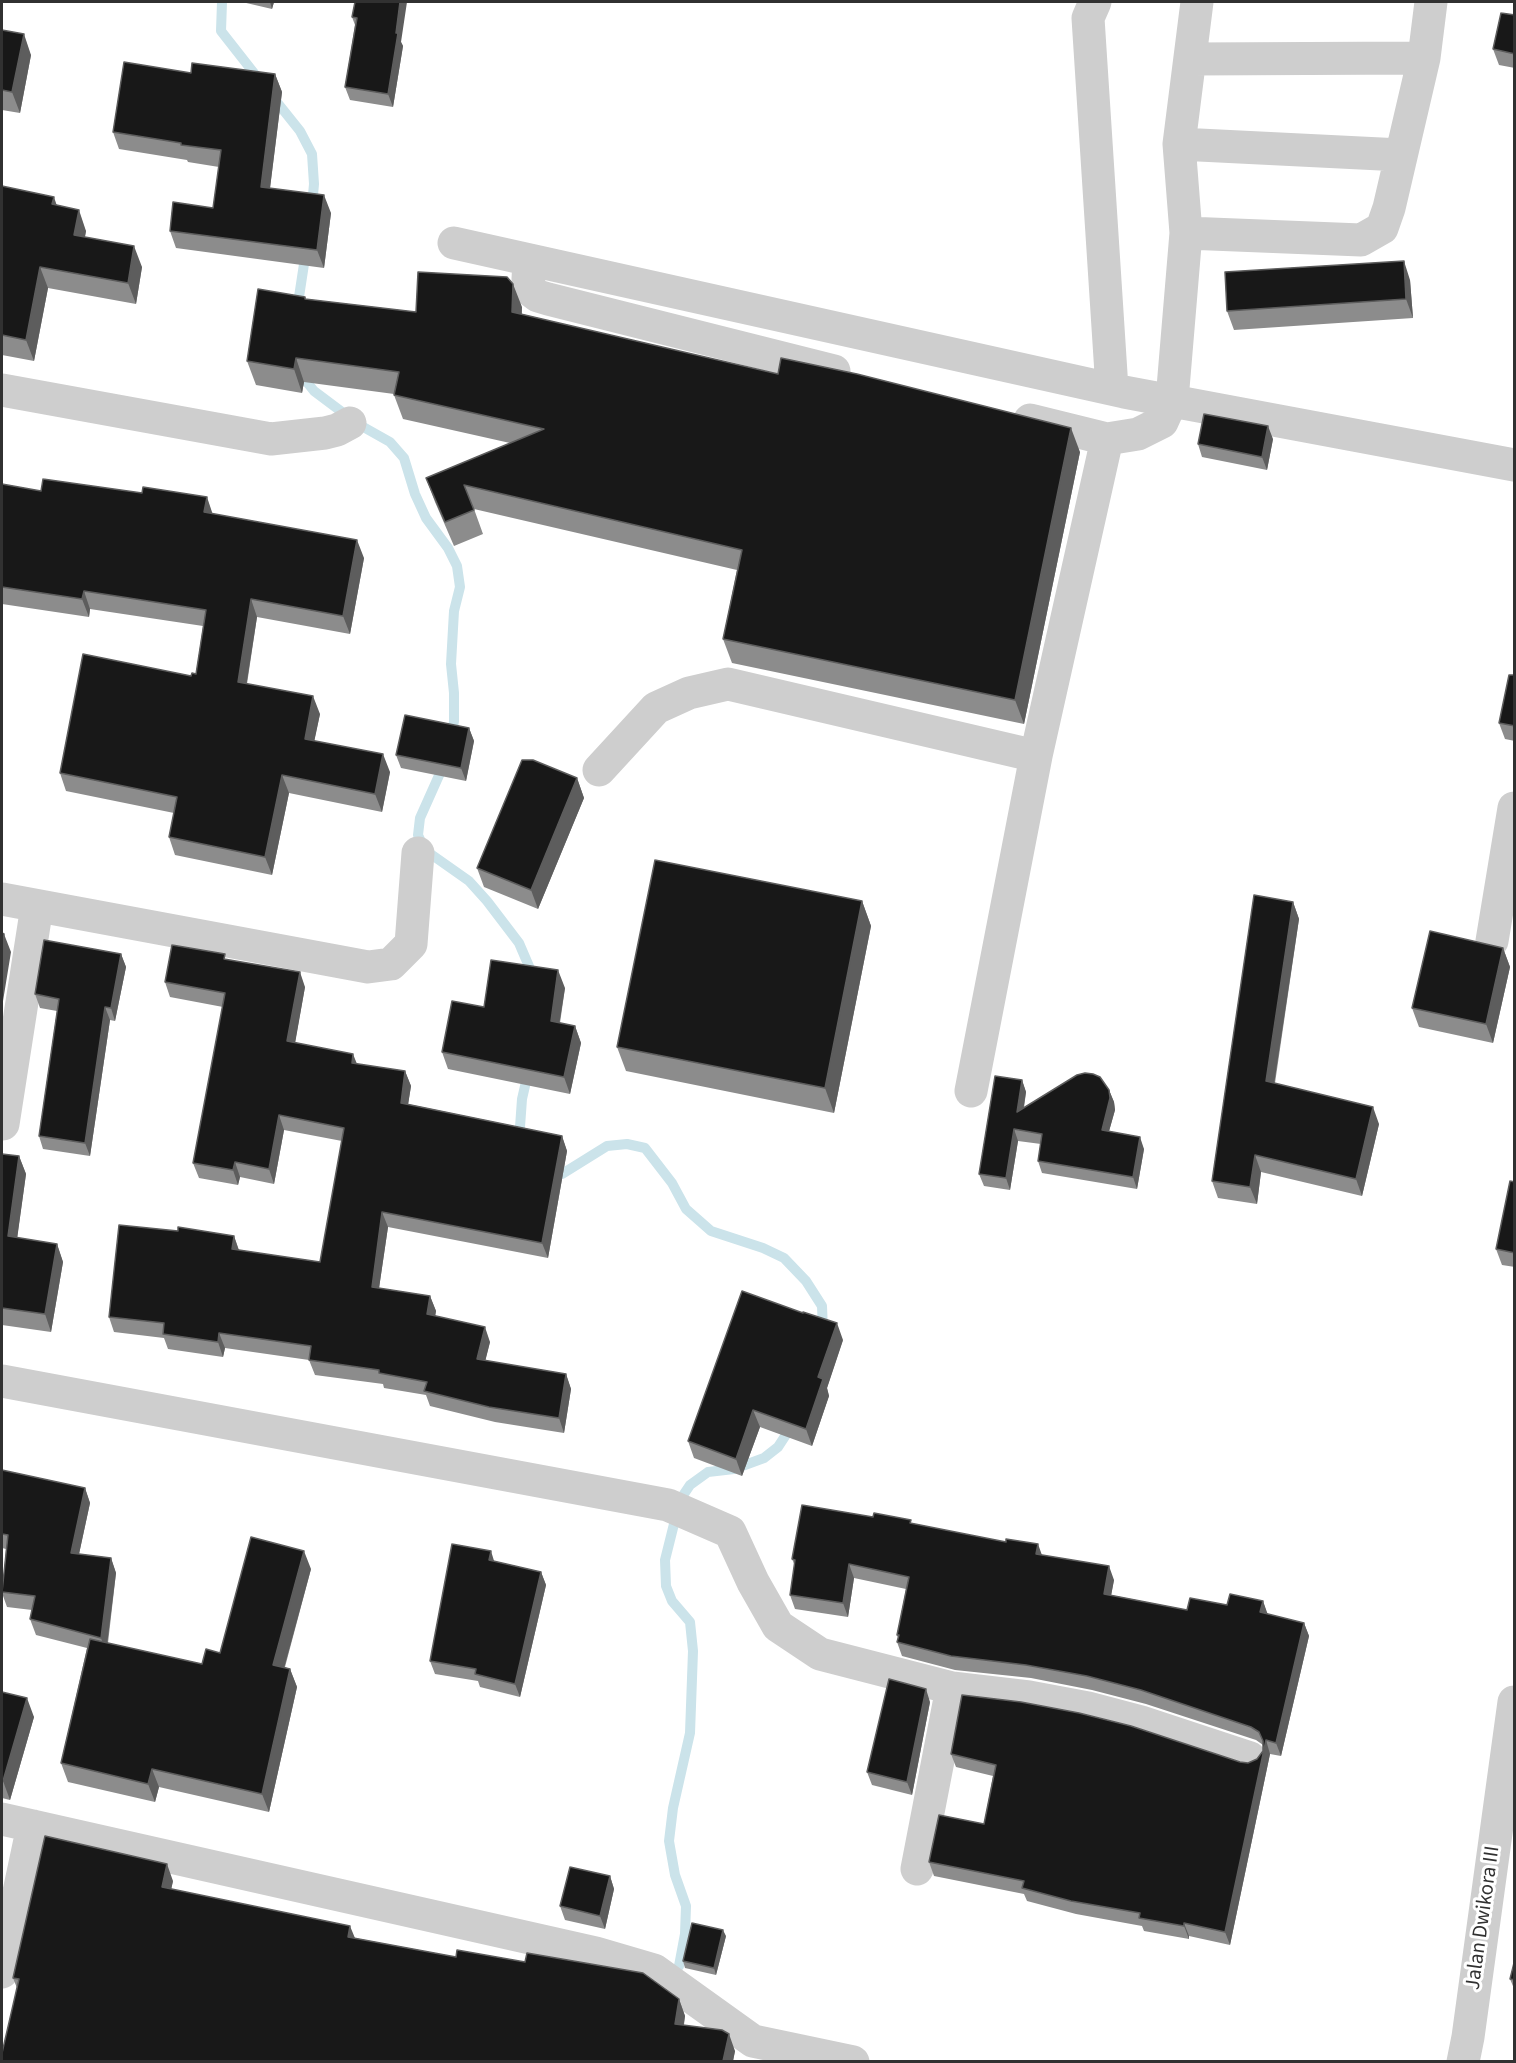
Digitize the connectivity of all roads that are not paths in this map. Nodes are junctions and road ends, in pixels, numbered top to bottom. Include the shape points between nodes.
1 (1095, 2) edge
2 (1197, 2) edge
3 (1431, 2) edge
4 (1424, 58) junction
5 (1190, 59) junction
6 (1179, 144) junction
7 (1401, 156) junction
8 (1186, 233) junction
9 (454, 243) dead end
10 (529, 261) junction
11 (862, 378) edge
12 (1112, 389) junction
13 (2, 390) edge
14 (1172, 400) junction
15 (1002, 413) edge
16 (350, 423) dead end
17 (1107, 439) junction
18 (1515, 465) edge
19 (1036, 756) junction
20 (599, 770) dead end
21 (1515, 808) edge
22 (418, 853) dead end
23 (2, 899) edge
24 (1507, 901) edge
25 (38, 906) junction
26 (1492, 941) dead end
27 (971, 1092) dead end
28 (3, 1124) dead end
29 (2, 1381) edge
30 (952, 1688) junction
31 (1515, 1702) edge
32 (1250, 1758) dead end
33 (17, 1823) edge
34 (917, 1869) dead end
35 (2, 1972) edge
36 (750, 2051) edge
37 (853, 2061) edge
38 (1463, 2061) edge

1 - 12 street via 1088,18
2 - 5 street
3 - 4 street
4 - 5 street
4 - 7 street
5 - 6 street
6 - 7 street
6 - 8 street
7 - 8 street via 1382,228 1361,240
8 - 14 street
9 - 10 street
10 - 11 street via 530,290 538,296
10 - 12 street
12 - 14 street
13 - 16 street via 271,439 325,433
14 - 17 street via 1161,422 1138,434
14 - 18 street
15 - 17 street
17 - 19 street
19 - 20 street via 728,684 689,693 656,708
19 - 27 street
21 - 24 street
22 - 25 street via 411,944 392,964 368,967
23 - 25 street
24 - 26 street
25 - 28 street
29 - 30 street via 668,1505 730,1532 778,1626 820,1654
30 - 32 street via 1088,1708
30 - 34 street
31 - 38 street, Jalan Dwikora III
33 - 35 street
33 - 36 street via 596,1953 654,1970 727,2021
36 - 37 street

